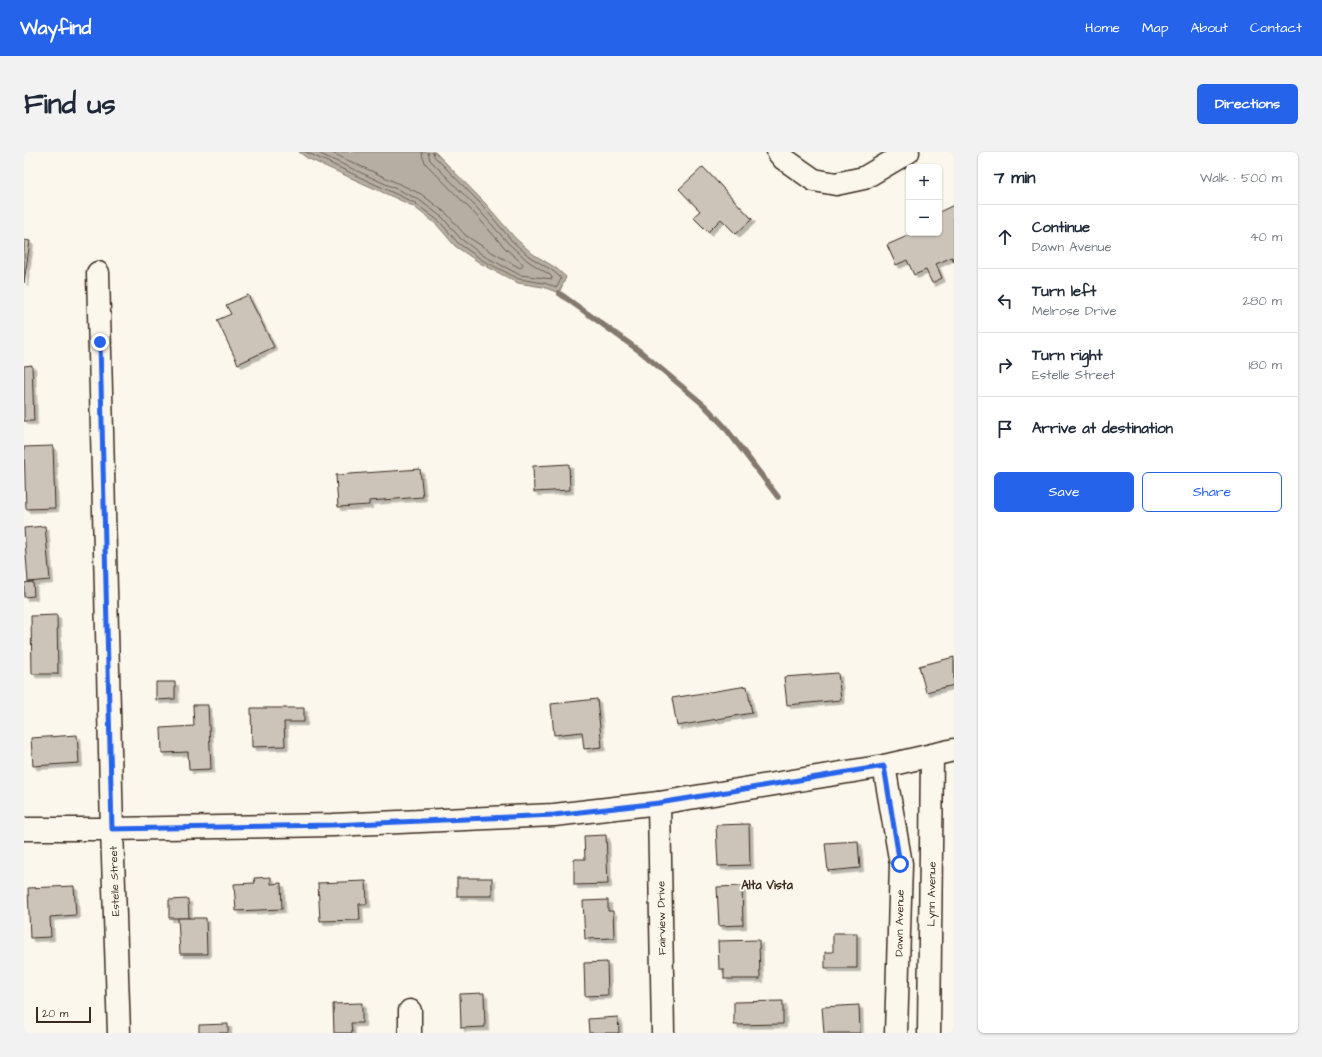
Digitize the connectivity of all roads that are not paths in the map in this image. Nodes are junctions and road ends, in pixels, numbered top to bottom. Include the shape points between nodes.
1 (778, 152) edge
2 (908, 152) edge
3 (98, 273) dead end
4 (954, 750) edge
5 (932, 756) junction
6 (884, 766) junction
7 (659, 803) junction
8 (24, 829) edge
9 (112, 829) junction
10 (410, 1011) dead end
11 (119, 1033) edge
12 (410, 1033) edge
13 (663, 1033) edge
14 (896, 1033) edge
15 (929, 1033) edge

1 - 2 street via 814,180 836,184 864,178
3 - 9 street, Estelle Street
4 - 5 street
5 - 6 street
5 - 15 street, Lynn Avenue
6 - 7 street
6 - 14 street, Dawn Avenue via 900,864
7 - 9 street via 554,815 333,825
7 - 13 street, Fairview Drive
8 - 9 street
9 - 11 street, Estelle Street
10 - 12 street

